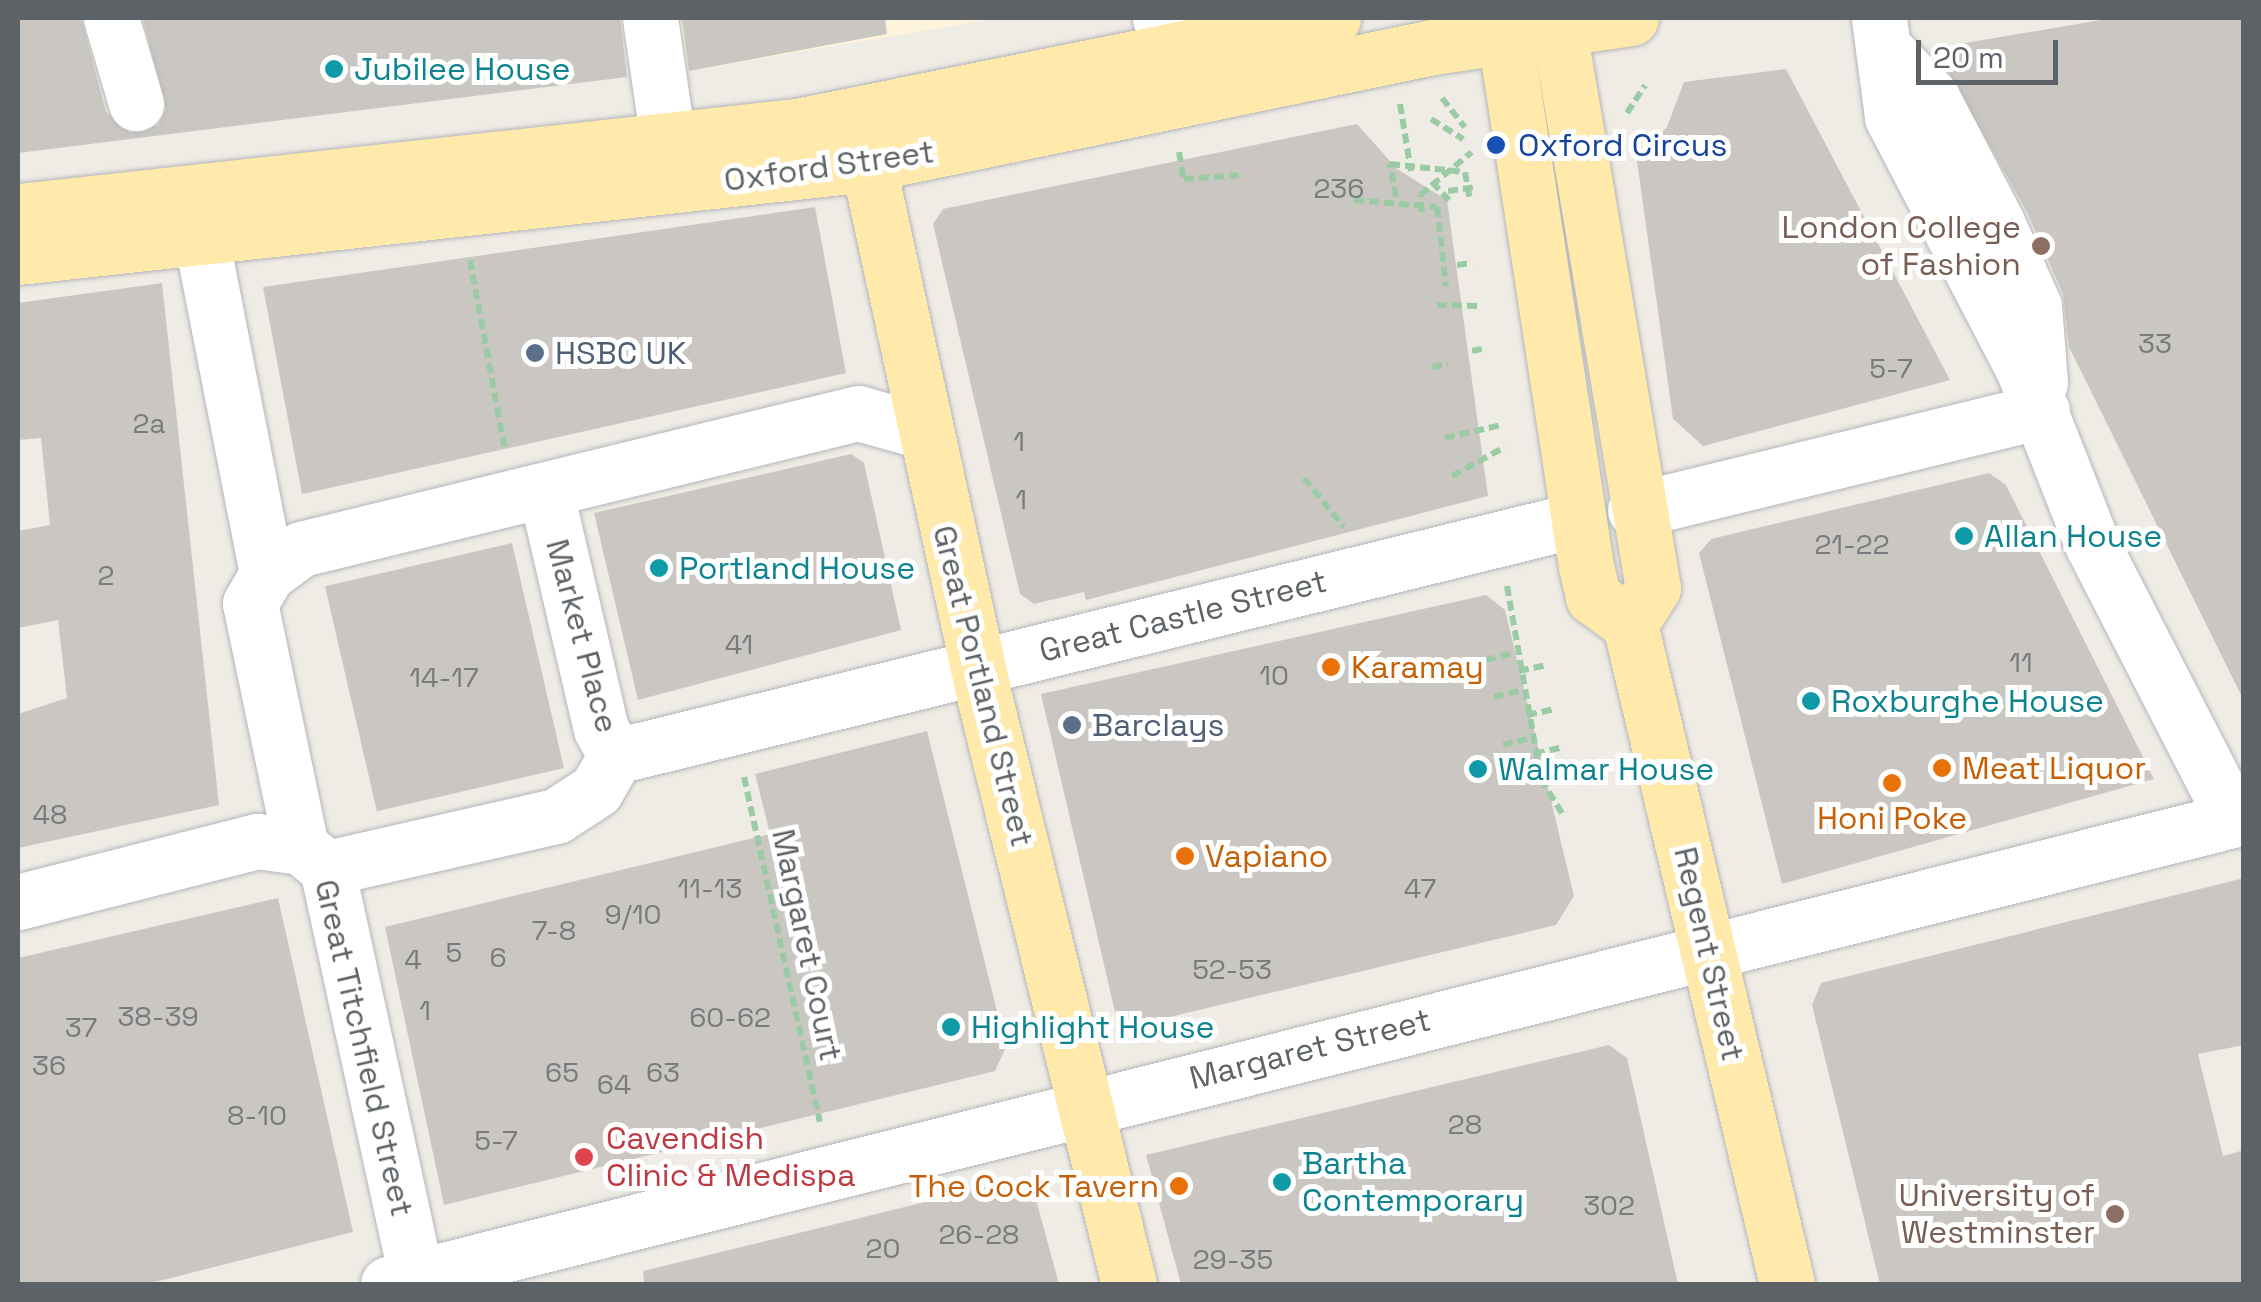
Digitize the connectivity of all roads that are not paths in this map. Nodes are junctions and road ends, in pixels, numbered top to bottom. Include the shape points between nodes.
1 (111, 18) edge
2 (650, 18) edge
3 (1333, 18) edge
4 (1630, 18) edge
5 (1557, 23) edge
6 (1504, 27) edge
7 (1881, 32) edge
8 (1167, 37) edge
9 (136, 104) dead end
10 (797, 126) junction
11 (668, 142) junction
12 (868, 164) junction
13 (736, 180) junction
14 (165, 191) junction
15 (18, 211) edge
16 (202, 237) junction
17 (18, 257) edge
18 (2042, 411) junction
19 (922, 431) junction
20 (527, 480) junction
21 (1635, 510) junction
22 (1576, 520) junction
23 (267, 574) junction
24 (1630, 624) junction
25 (977, 666) junction
26 (616, 756) junction
27 (2239, 819) edge
28 (314, 858) junction
29 (18, 902) edge
30 (1708, 949) junction
31 (1086, 1106) junction
32 (407, 1282) edge
33 (1129, 1284) edge
34 (1787, 1284) edge

1 - 9 street
2 - 11 street
3 - 8 main road, Oxford Street
4 - 5 main road, Oxford Street
5 - 6 main road, Oxford Street
5 - 21 main road
6 - 12 main road, Oxford Street
6 - 22 main road
7 - 18 street via 1892,117
8 - 10 main road, Oxford Street
10 - 11 main road, Oxford Street
10 - 12 main road
11 - 13 street via 696,168
11 - 14 main road, Oxford Street
12 - 13 main road, Oxford Street
12 - 19 main road, Great Portland Street
13 - 16 main road, Oxford Street
14 - 15 main road, Oxford Street
14 - 16 street
16 - 17 main road, Oxford Street
16 - 23 street, Great Titchfield Street
18 - 21 street
18 - 27 street via 2092,544
19 - 20 street, Market Place via 858,413
19 - 25 main road, Great Portland Street
20 - 23 street, Market Place via 301,549
20 - 26 street, Market Place via 601,729
21 - 24 main road via 1653,588
22 - 24 main road via 1593,597
22 - 25 street, Great Castle Street
23 - 28 street, Great Titchfield Street via 250,604
24 - 30 main road, Regent Street
25 - 26 street, Great Castle Street
25 - 31 main road, Great Portland Street
26 - 28 street, Market Place via 596,790 556,816
27 - 30 street, Margaret Street
28 - 29 street, Market Place via 257,841
28 - 32 street, Great Titchfield Street
30 - 31 street, Margaret Street
30 - 34 main road, Regent Street
31 - 32 street, Margaret Street
31 - 33 main road, Great Portland Street

